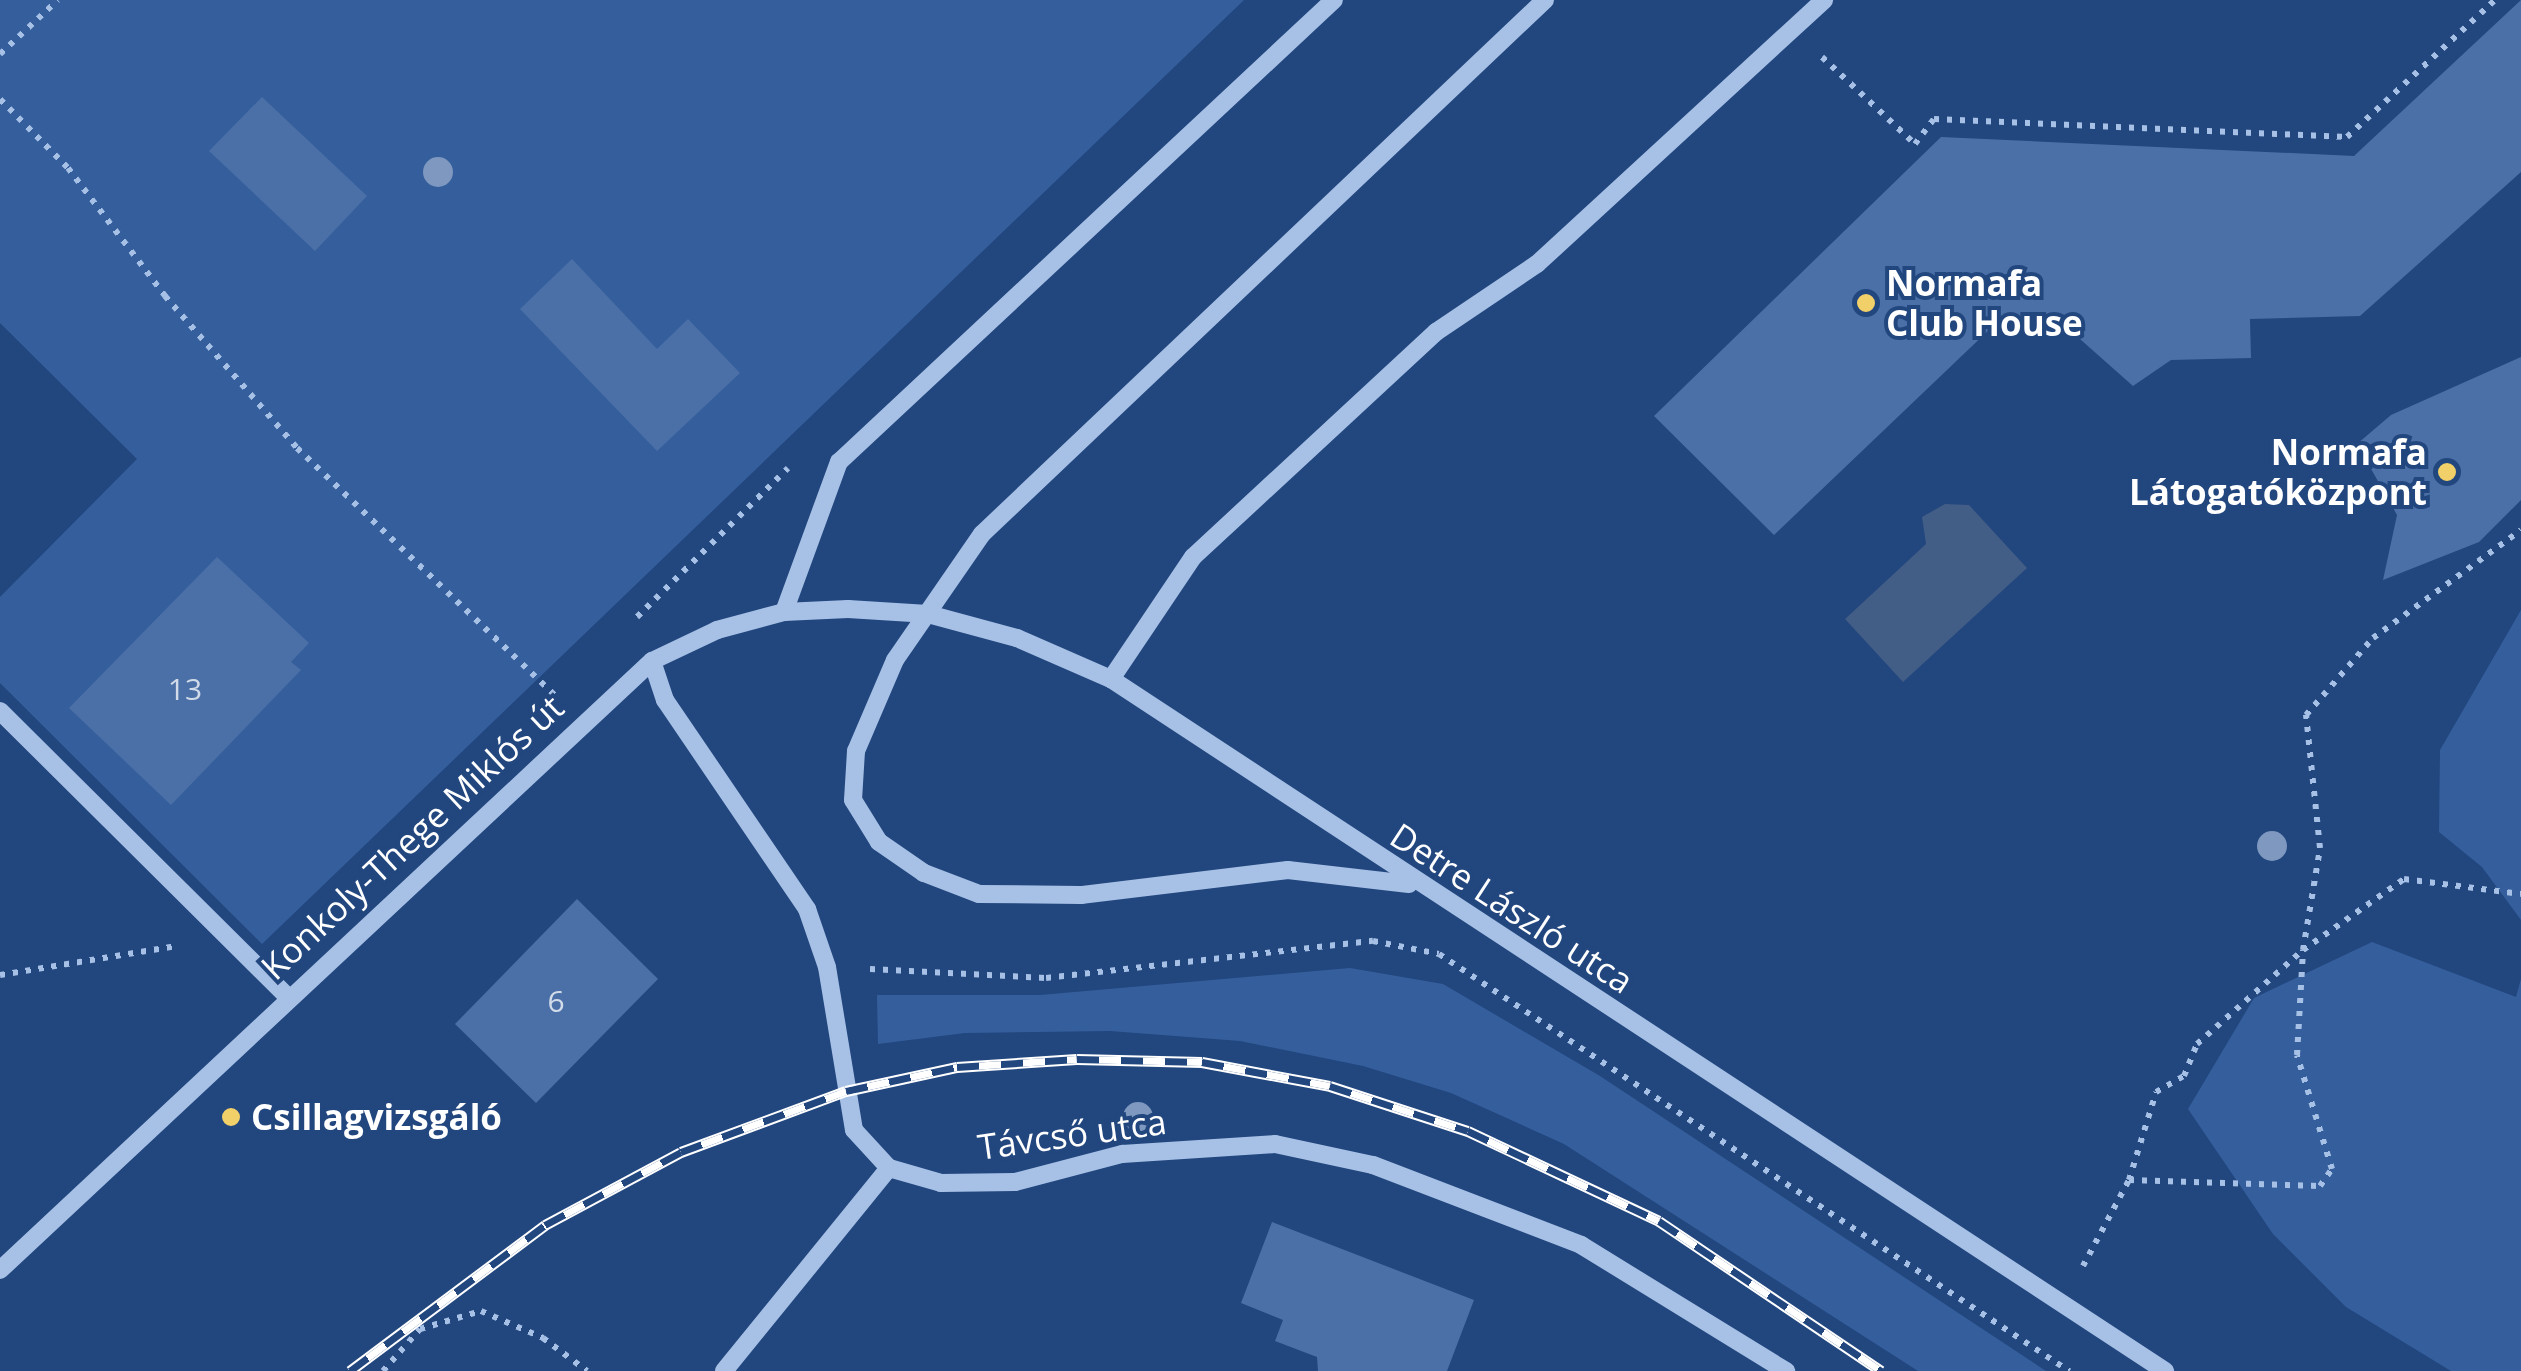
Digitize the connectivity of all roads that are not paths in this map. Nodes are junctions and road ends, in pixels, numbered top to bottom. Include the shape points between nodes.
1 (1334, 0) edge
2 (1545, 0) edge
3 (1824, 0) edge
4 (784, 612) junction
5 (928, 614) junction
6 (652, 662) junction
7 (1111, 679) junction
8 (0, 711) edge
9 (1414, 885) junction
10 (289, 998) junction
11 (890, 1168) junction
12 (0, 1270) edge
13 (724, 1371) edge
14 (1786, 1371) edge
15 (2165, 1371) edge

1 - 4 street via 839,462
2 - 5 street via 982,534
3 - 7 street via 1537,264 1436,332 1192,556
4 - 5 street, Detre László utca
4 - 6 street, Konkoly-Thege Miklós út via 717,630
5 - 7 street, Detre László utca via 1017,638
5 - 9 street via 871,704 856,751 853,800 879,842 924,873 979,894 1081,895 1288,870
6 - 10 street, Konkoly-Thege Miklós út
6 - 11 street via 676,716 789,874 828,967 854,1130
7 - 9 street, Detre László utca
8 - 10 street
9 - 15 street, Detre László utca
10 - 12 street, Konkoly-Thege Miklós út
11 - 13 street
11 - 14 street, Távcső utca via 942,1183 1015,1182 1122,1154 1275,1144 1373,1165 1581,1245

